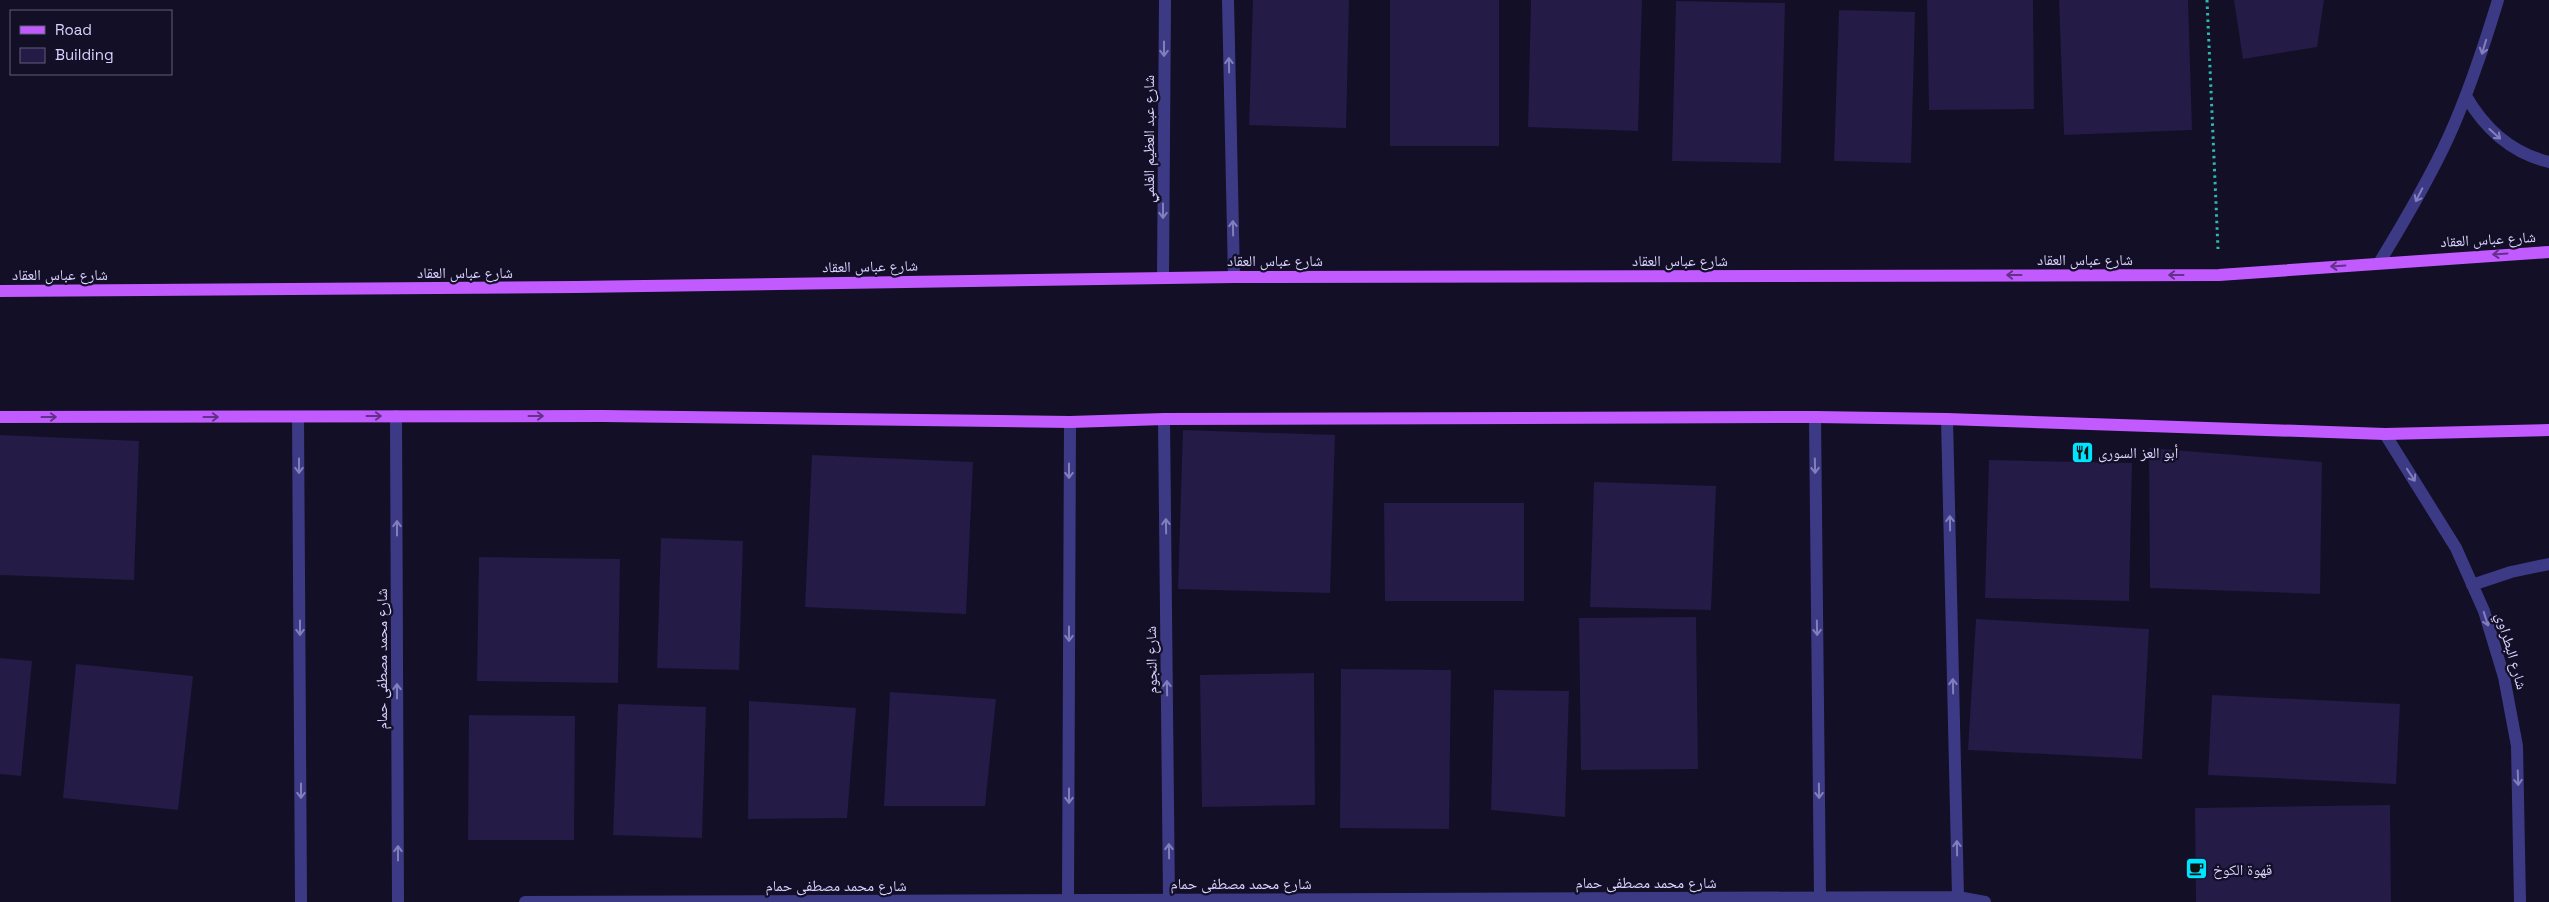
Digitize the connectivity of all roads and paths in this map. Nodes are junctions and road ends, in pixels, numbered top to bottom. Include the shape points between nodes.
1 (1165, 0) edge
2 (1228, 0) edge
3 (2207, 0) edge
4 (2498, 0) edge
5 (2466, 96) junction
6 (2549, 162) edge
7 (2549, 252) edge
8 (2379, 263) junction
9 (2219, 275) junction
10 (1234, 276) junction
11 (1163, 278) junction
12 (0, 291) edge
13 (396, 416) junction
14 (0, 417) edge
15 (298, 417) junction
16 (1815, 417) junction
17 (1164, 419) junction
18 (1947, 419) junction
19 (1070, 422) junction
20 (2549, 430) edge
21 (2385, 434) junction
22 (2549, 564) edge
23 (2472, 585) junction
24 (1820, 897) junction
25 (1958, 897) junction
26 (1068, 900) junction
27 (1169, 900) junction
28 (1612, 900) edge
29 (832, 901) edge
30 (1266, 901) edge
31 (301, 902) edge
32 (398, 902) edge
33 (525, 902) edge
34 (1985, 902) edge
35 (2520, 902) edge

1 -> 11 street, شارع عبد العظيم الغلمي
10 -> 2 street
3 - 9 path
4 -> 5 street
5 -> 6 street via 2479,118 2496,136 2516,150
5 -> 8 street via 2416,201
7 -> 8 main road, شارع عباس العقاد
8 -> 9 main road, شارع عباس العقاد
9 -> 10 main road, شارع عباس العقاد
10 - 11 main road, شارع عباس العقاد
11 - 12 main road, شارع عباس العقاد
15 -> 13 main road
13 -> 19 main road
32 -> 13 street, شارع محمد مصطفى حمام
14 -> 15 main road
15 -> 31 street
16 - 17 main road
16 - 18 main road
16 -> 24 street
17 - 19 main road
27 -> 17 street, شارع النجوم
18 - 21 main road
25 -> 18 street
19 -> 26 street
20 - 21 main road
21 -> 23 street, شارع البطراوي via 2456,548
22 - 23 street
23 -> 35 street, شارع البطراوي via 2484,611 2504,678 2517,746
24 - 25 street, شارع محمد مصطفى حمام
24 - 28 street, شارع محمد مصطفى حمام
25 - 34 street, شارع محمد مصطفى حمام
26 - 27 street, شارع محمد مصطفى حمام
26 - 29 street, شارع محمد مصطفى حمام
27 - 30 street, شارع محمد مصطفى حمام
28 - 30 street, شارع محمد مصطفى حمام
29 - 33 street, شارع محمد مصطفى حمام

